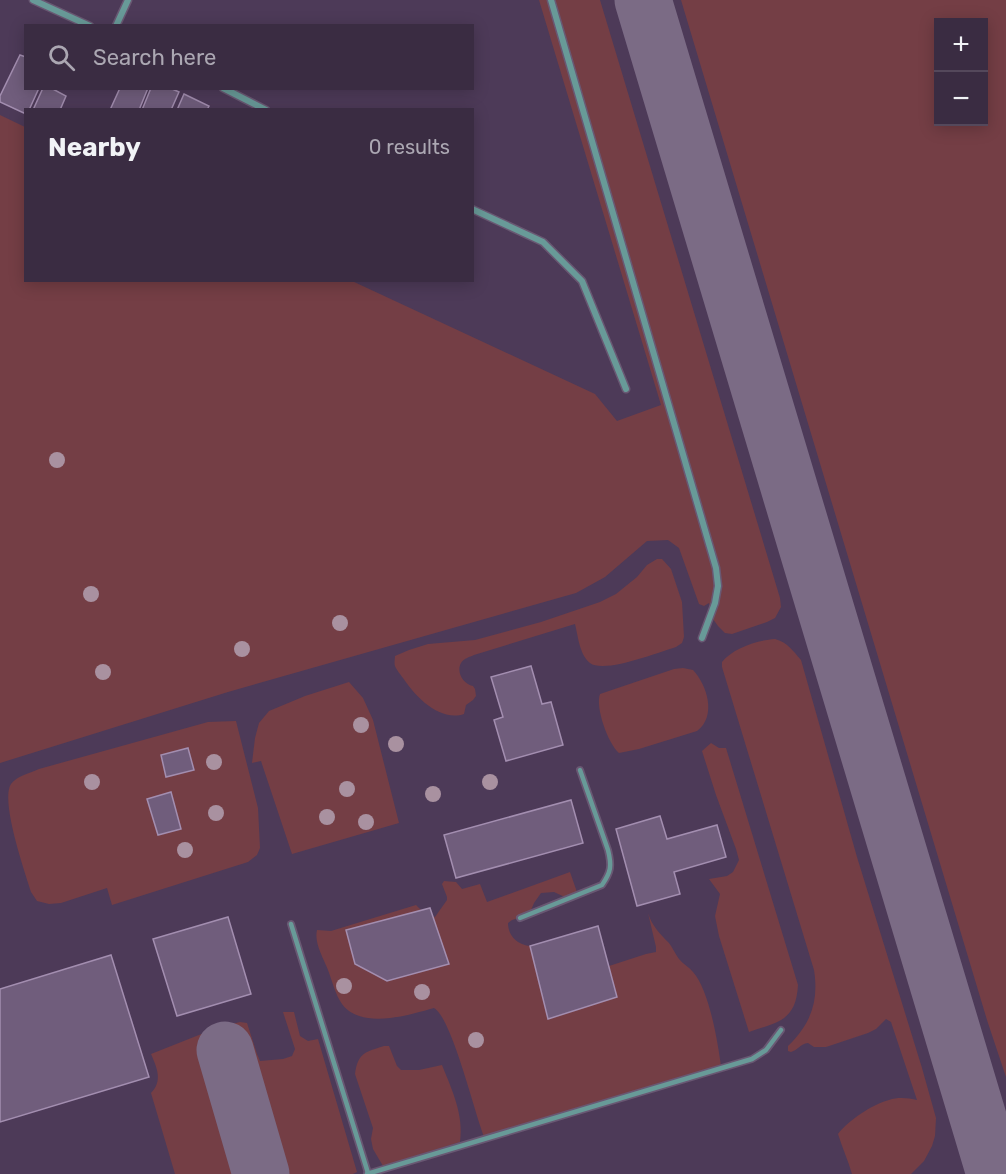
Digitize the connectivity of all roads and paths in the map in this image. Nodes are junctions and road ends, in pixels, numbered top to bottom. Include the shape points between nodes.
1 (33, 0) edge
2 (128, 0) edge
3 (551, 0) edge
4 (86, 24) edge
5 (118, 24) edge
6 (226, 90) edge
7 (262, 108) edge
8 (474, 210) edge
9 (626, 389) dead end
10 (702, 638) dead end
11 (580, 770) dead end
12 (520, 918) dead end
13 (291, 924) dead end
14 (781, 1030) dead end
15 (367, 1174) edge

1 - 4 street
2 - 5 street
3 - 10 street via 716,568 715,603
6 - 7 street
8 - 9 street via 543,243 582,281
11 - 12 lane via 608,850 609,874 602,885
13 - 15 lane
14 - 15 lane via 766,1050 752,1059

